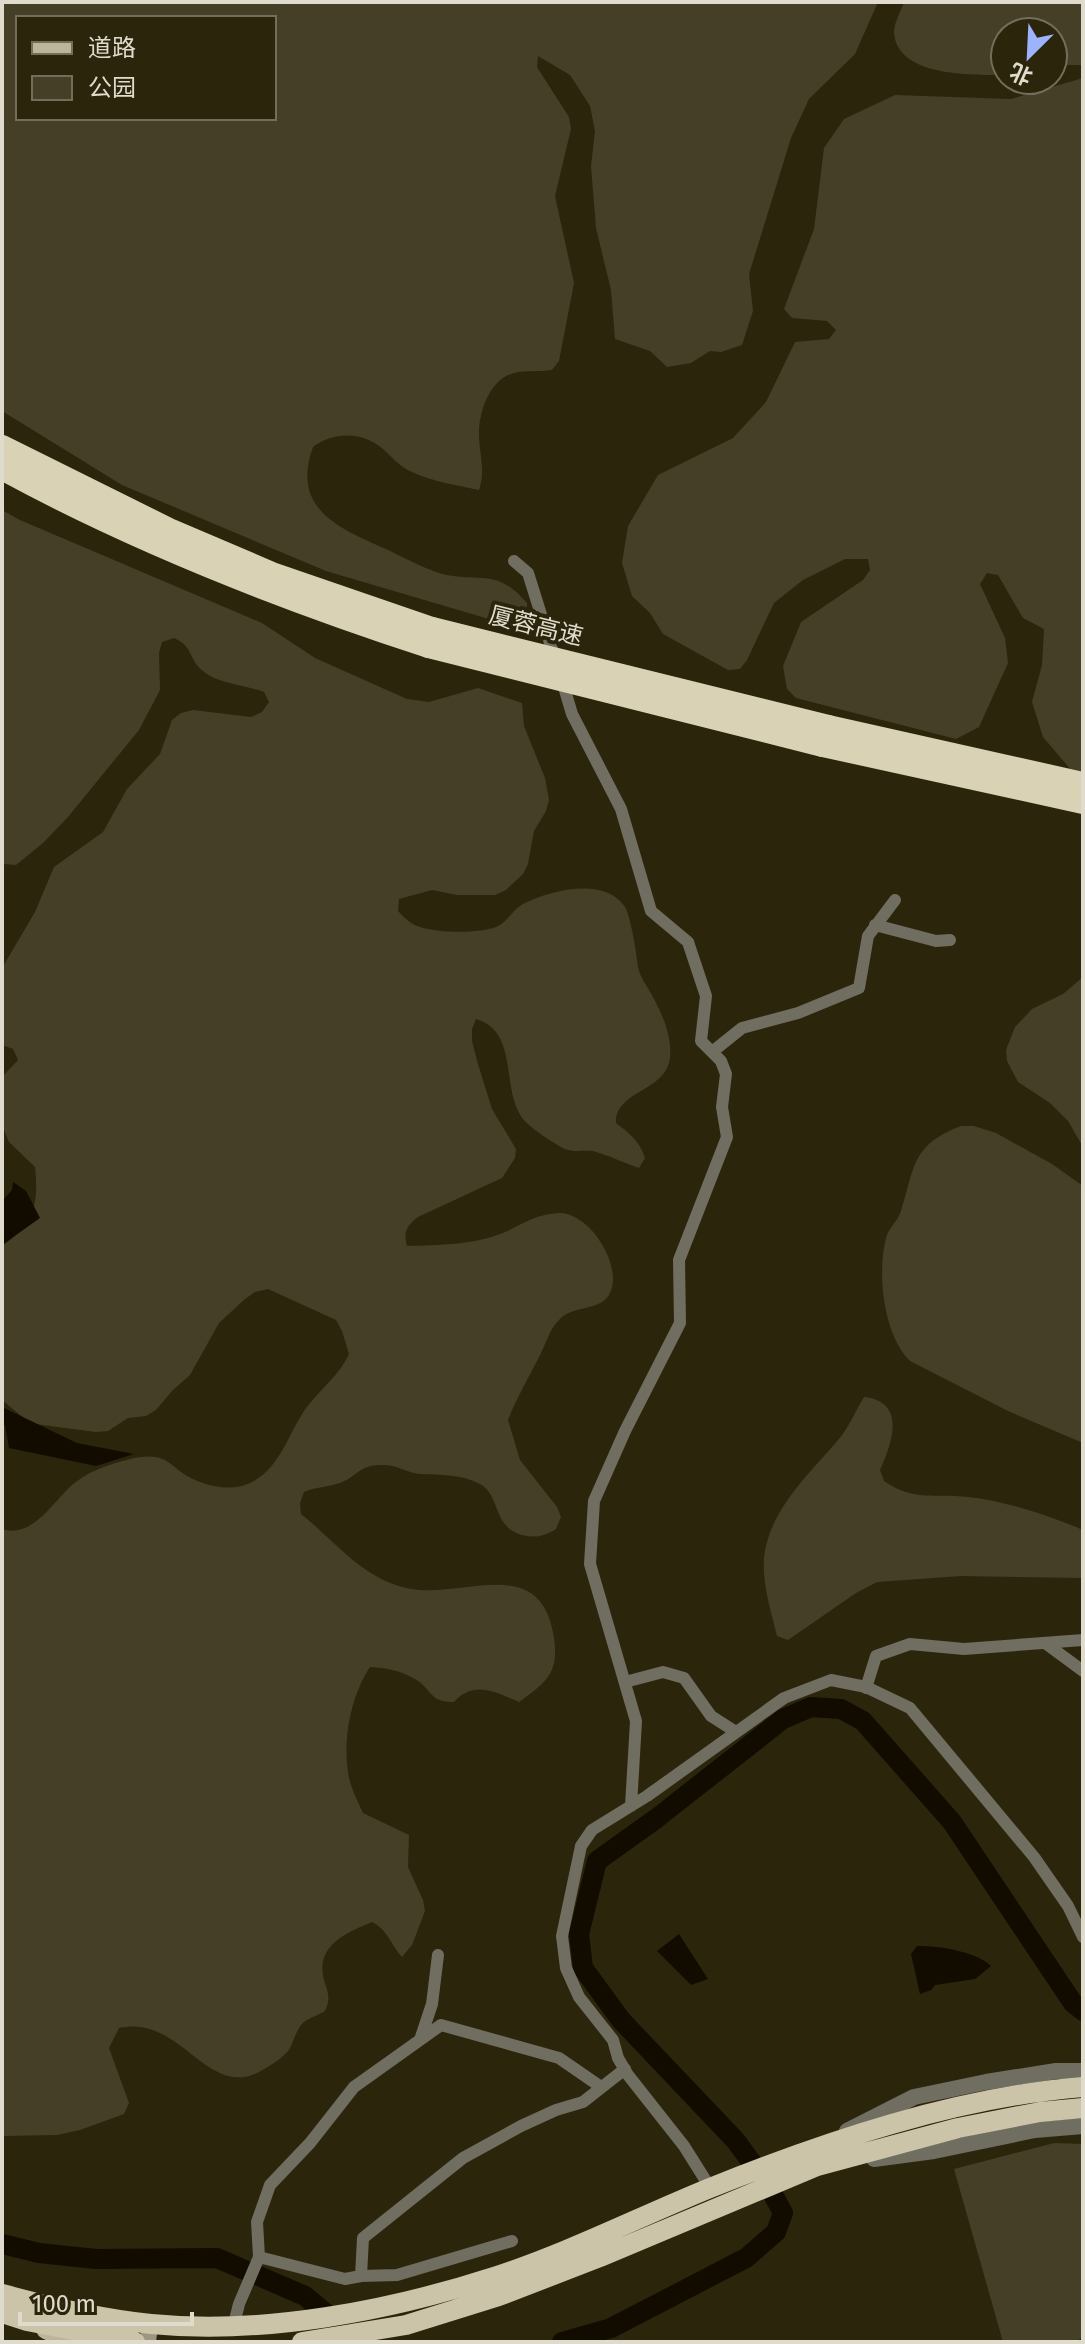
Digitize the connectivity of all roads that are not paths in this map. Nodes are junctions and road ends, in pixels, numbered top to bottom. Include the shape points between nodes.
1 (2, 447) edge
2 (2, 468) edge
3 (514, 561) dead end
4 (430, 638) junction
5 (881, 750) junction
6 (1083, 784) edge
7 (1083, 802) edge
8 (895, 900) dead end
9 (875, 925) junction
10 (950, 940) dead end
11 (712, 1052) junction
12 (1083, 1640) edge
13 (1045, 1643) junction
14 (1083, 1671) edge
15 (625, 1682) junction
16 (866, 1688) junction
17 (736, 1732) junction
18 (631, 1806) junction
19 (1083, 1937) edge
20 (438, 1955) dead end
21 (420, 2040) junction
22 (625, 2069) junction
23 (1083, 2071) edge
24 (601, 2087) junction
25 (1083, 2087) edge
26 (1083, 2108) edge
27 (1083, 2126) edge
28 (812, 2158) junction
29 (711, 2199) junction
30 (512, 2241) dead end
31 (259, 2257) junction
32 (361, 2276) junction
33 (2, 2294) edge
34 (2, 2313) edge
35 (27, 2321) junction
36 (234, 2324) junction
37 (157, 2333) edge
38 (75, 2342) edge
39 (135, 2342) edge
40 (302, 2342) edge

1 - 4 highway, 厦蓉高速 via 195,541
2 - 4 highway, 厦蓉高速 via 95,516 254,586
3 - 11 street via 528,573 572,714 621,809 651,911 688,942 706,996 701,1041
4 - 5 highway, 厦蓉高速, bridge
5 - 6 highway, 厦蓉高速
5 - 7 highway, 厦蓉高速
8 - 9 street
9 - 10 street
9 - 11 street via 868,936 859,988 742,1028
11 - 15 street via 726,1074 722,1107 727,1137 679,1260 680,1323 594,1501 590,1564
12 - 13 street
13 - 14 street
13 - 16 street via 964,1649 910,1644 876,1656
15 - 17 street via 663,1672 684,1678 711,1716
15 - 18 street via 636,1721
16 - 17 street via 831,1680 784,1698
16 - 19 street via 910,1708 1034,1857
17 - 18 street
18 - 22 street via 592,1830 581,1846 562,1936 566,1968 579,1997 613,2040
20 - 21 street via 432,2004
21 - 24 street via 441,2025 559,2058
21 - 31 street via 354,2087 270,2185 257,2222
22 - 24 street
22 - 29 street via 684,2146
23 - 28 street via 1014,2077 914,2097
24 - 32 street via 583,2102 556,2110 463,2158 363,2238
25 - 28 highway via 956,2107
26 - 28 highway
27 - 28 street via 934,2151
28 - 29 highway
29 - 36 highway via 497,2276 384,2307
29 - 40 highway via 499,2296 406,2325
30 - 32 street via 397,2275
31 - 32 street via 345,2279
31 - 36 street
33 - 37 highway
34 - 35 highway
35 - 38 main road
35 - 39 highway
36 - 37 highway

